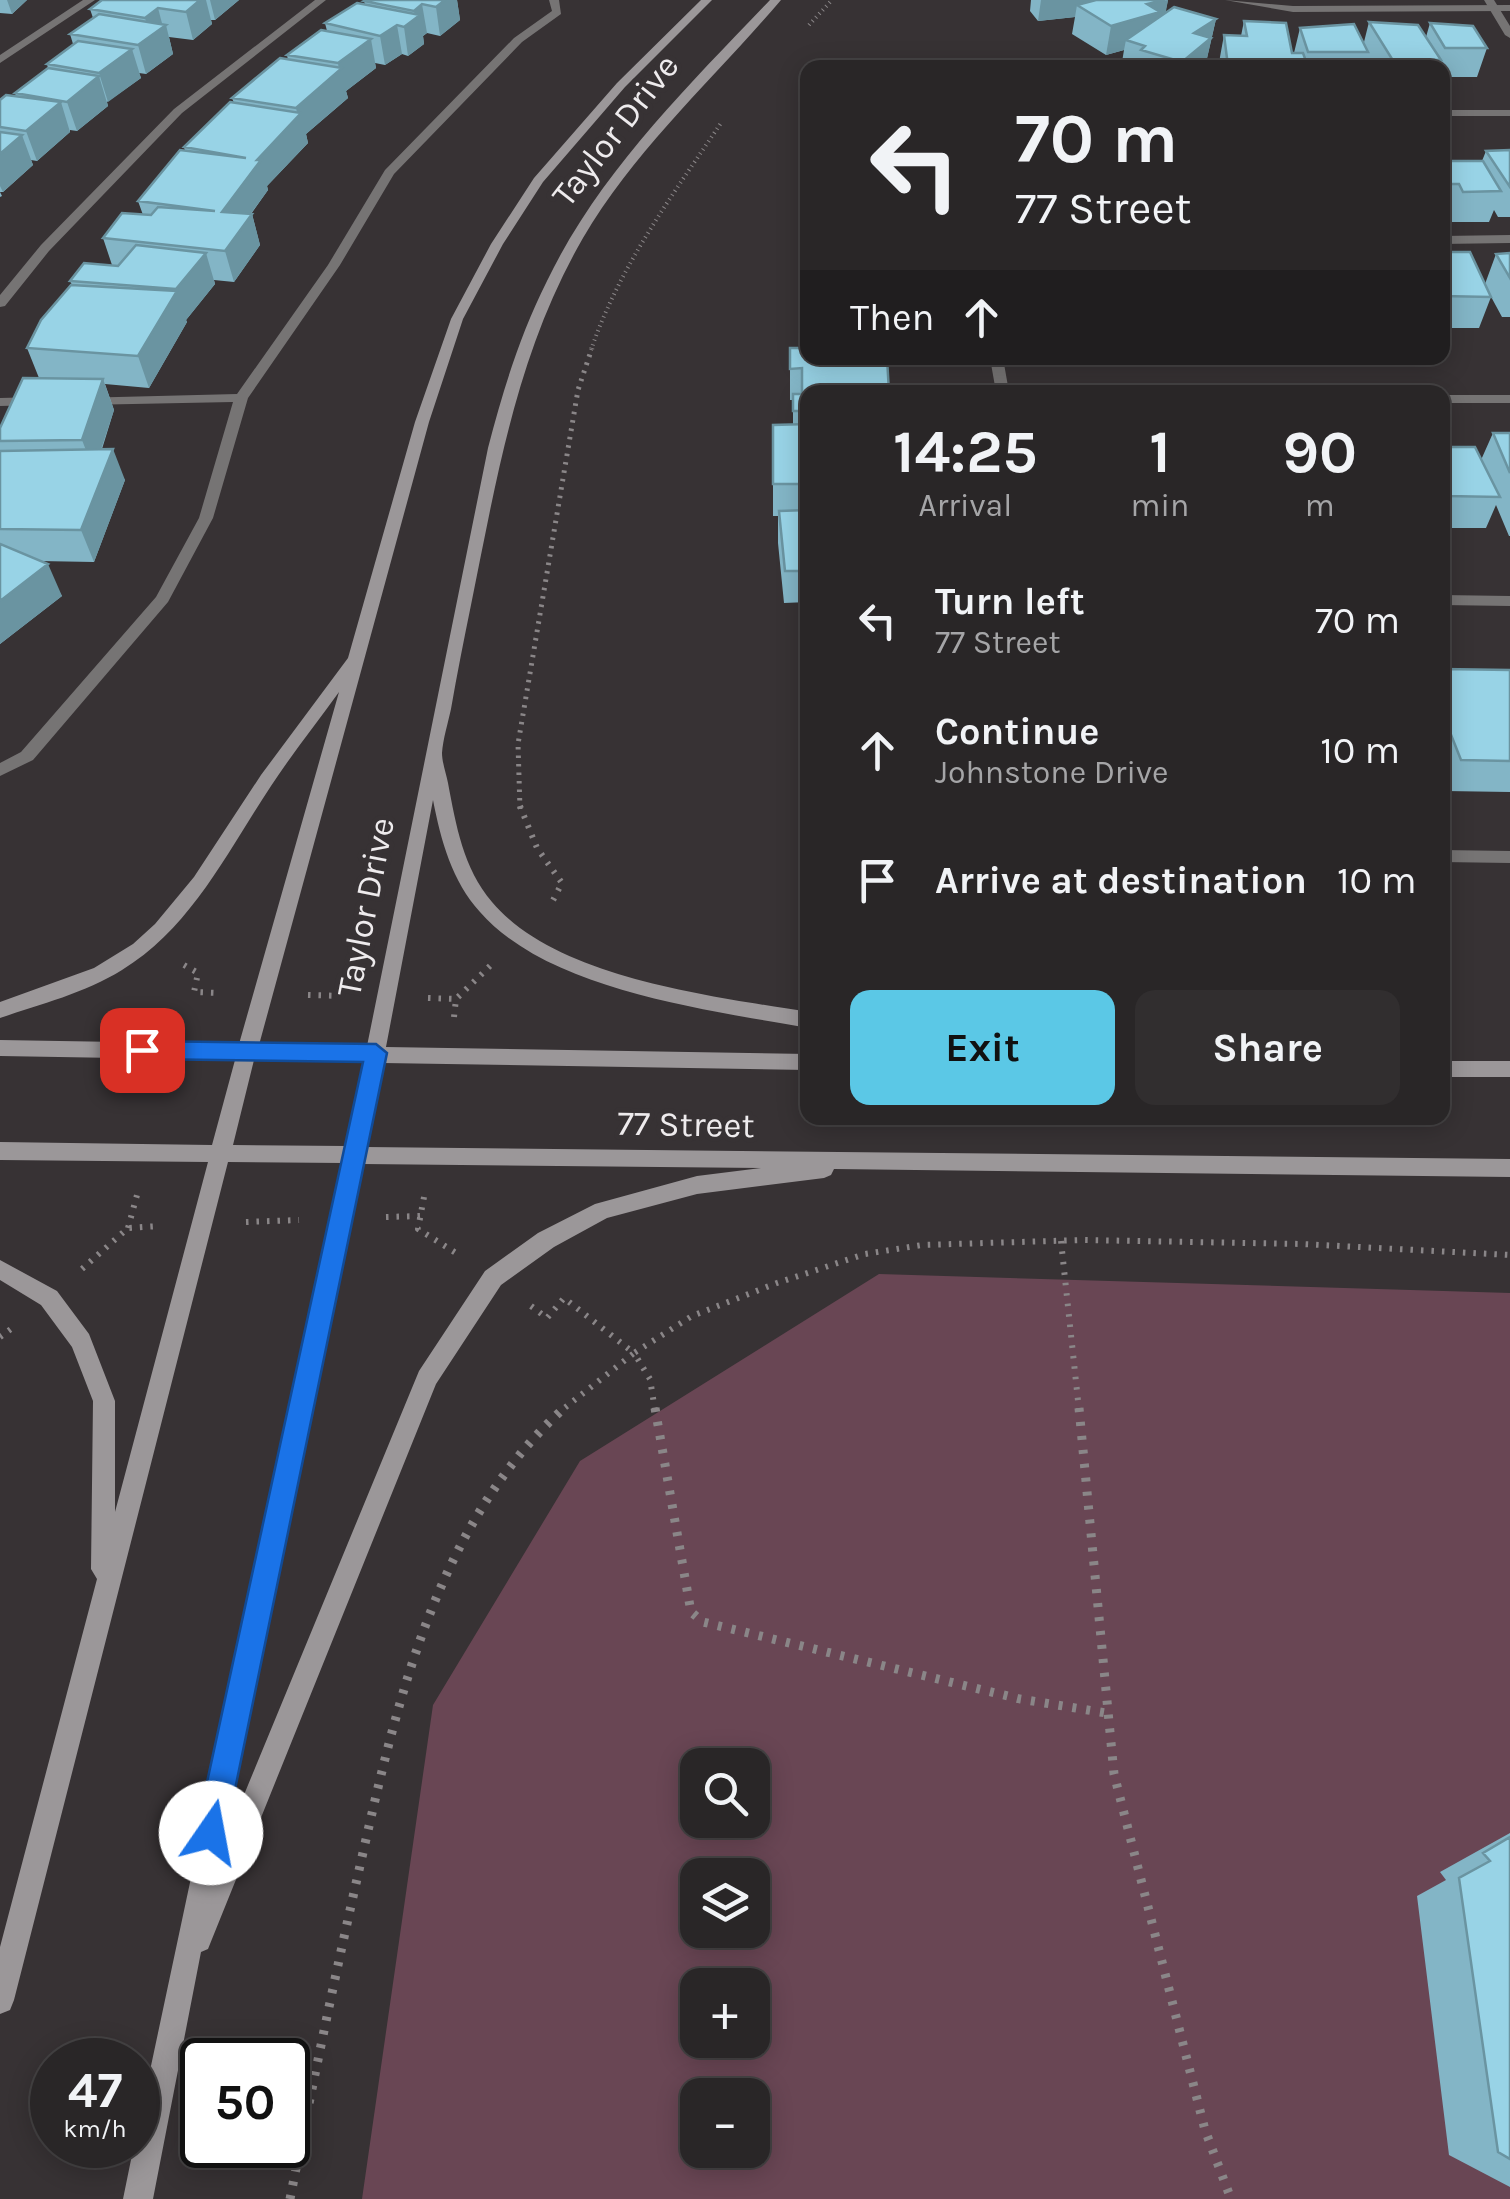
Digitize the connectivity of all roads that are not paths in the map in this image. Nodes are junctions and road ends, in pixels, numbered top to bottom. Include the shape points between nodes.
1 (90, 0) edge
2 (320, 0) edge
3 (554, 0) edge
4 (707, 0) edge
5 (776, 0) edge
6 (1230, 0) edge
7 (1491, 4) edge
8 (1510, 8) edge
9 (1510, 35) edge
10 (0, 60) edge
11 (1450, 113) edge
12 (1510, 113) edge
13 (1510, 239) edge
14 (1450, 240) edge
15 (0, 302) edge
16 (242, 398) junction
17 (1450, 398) edge
18 (1510, 399) edge
19 (56, 401) edge
20 (74, 401) edge
21 (0, 402) edge
22 (1450, 600) edge
23 (1510, 601) edge
24 (362, 648) junction
25 (432, 751) junction
26 (0, 770) edge
27 (1450, 856) edge
28 (1510, 857) edge
29 (0, 1010) edge
30 (800, 1018) edge
31 (0, 1048) edge
32 (247, 1051) junction
33 (376, 1053) junction
34 (800, 1062) edge
35 (1450, 1069) edge
36 (1510, 1069) edge
37 (0, 1151) edge
38 (222, 1152) junction
39 (354, 1154) junction
40 (903, 1159) junction
41 (1510, 1168) edge
42 (0, 1269) edge
43 (102, 1602) junction
44 (178, 1987) junction
45 (0, 2000) edge
46 (138, 2199) edge

1 - 10 street
2 - 15 street via 178,111
3 - 16 street via 556,12 518,40 389,172
4 - 24 main road, Taylor Drive via 621,84 538,180 457,319 422,422
5 - 25 main road, Taylor Drive via 630,159 533,323 503,415
6 - 7 street via 1293,10
7 - 8 street
7 - 9 street
11 - 12 street
13 - 14 street
16 - 20 street
16 - 26 street via 206,518 163,600 26,756
17 - 18 street
19 - 21 street
22 - 23 street
24 - 29 main road via 181,906 116,965
24 - 32 main road, Taylor Drive
25 - 30 main road via 460,869 486,909 518,938 590,973
25 - 33 main road, Taylor Drive
27 - 28 street
31 - 32 main road, 77 Street
32 - 33 main road, 77 Street
32 - 38 main road, Taylor Drive
33 - 34 main road, 77 Street
33 - 39 main road, Taylor Drive
35 - 36 main road
37 - 38 main road, 77 Street
38 - 39 main road, 77 Street
38 - 43 main road, Taylor Drive
39 - 40 main road, 77 Street
39 - 44 main road, Taylor Drive
40 - 41 main road, 77 Street
40 - 44 main road via 697,1184 602,1210 493,1278 426,1378
42 - 43 main road via 49,1298 81,1341 104,1402
43 - 45 main road, Taylor Drive
44 - 46 main road, Taylor Drive

